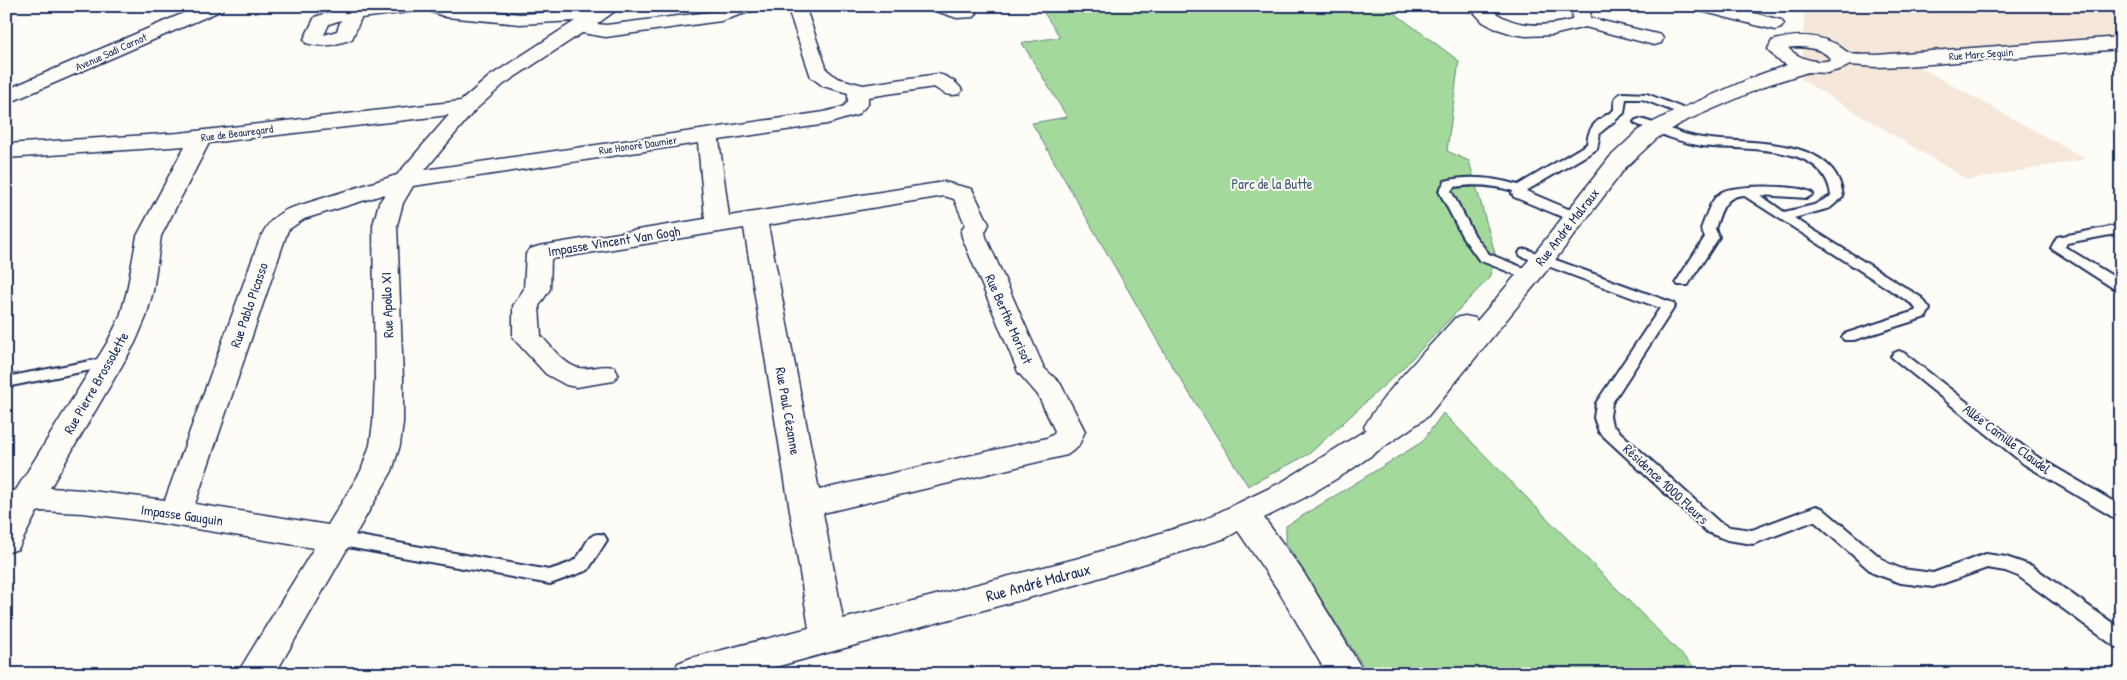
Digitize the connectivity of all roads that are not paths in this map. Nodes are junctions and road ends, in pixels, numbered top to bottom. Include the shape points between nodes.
1 (216, 6) edge
2 (417, 6) edge
3 (431, 6) edge
4 (749, 6) edge
5 (796, 6) edge
6 (939, 6) edge
7 (1703, 6) edge
8 (1480, 9) dead end
9 (968, 13) dead end
10 (353, 14) dead end
11 (1582, 14) edge
12 (1777, 14) edge
13 (596, 17) edge
14 (1654, 39) dead end
15 (2121, 43) edge
16 (1783, 48) junction
17 (1808, 54) junction
18 (952, 90) dead end
19 (858, 92) junction
20 (6, 98) edge
21 (467, 107) junction
22 (1679, 110) junction
23 (1648, 125) junction
24 (708, 135) junction
25 (201, 137) junction
26 (6, 151) edge
27 (405, 180) junction
28 (1520, 189) junction
29 (1746, 191) junction
30 (1808, 194) dead end
31 (1567, 214) junction
32 (1782, 216) junction
33 (755, 220) junction
34 (718, 224) junction
35 (2121, 229) edge
36 (1528, 264) junction
37 (1683, 282) dead end
38 (2121, 287) edge
39 (1848, 337) dead end
40 (1899, 356) dead end
41 (111, 362) junction
42 (604, 374) dead end
43 (6, 382) edge
44 (16, 502) edge
45 (805, 505) junction
46 (176, 513) junction
47 (2121, 515) edge
48 (1244, 516) junction
49 (337, 539) junction
50 (6, 540) edge
51 (598, 540) dead end
52 (829, 638) junction
53 (2121, 640) edge
54 (255, 674) edge
55 (691, 674) edge
56 (1347, 674) edge

1 - 20 street, Avenue Sadi Carnot
2 - 10 street
3 - 13 street via 446,12 520,19
4 - 13 street via 721,16 606,31
5 - 19 street via 818,73 830,82
6 - 9 street via 957,13
7 - 12 street
8 - 11 street via 1486,16 1520,31 1572,26
11 - 14 street
12 - 16 street
12 - 17 street via 1789,21
13 - 21 street, Rue Apollo XI via 504,76
15 - 17 street, Rue Marc Seguin via 1905,60 1842,58 1842,62 1830,67
16 - 17 street via 1792,60
16 - 22 street, Rue André Malraux via 1771,66
17 - 22 street, Rue André Malraux via 1763,80
18 - 19 street via 938,80
19 - 24 street, Rue Honoré Daumier via 858,104 840,115
21 - 25 street, Rue de Beauregard
21 - 27 street, Rue Apollo XI
22 - 23 street, Rue André Malraux
22 - 28 lane via 1643,96 1622,96 1620,111 1594,132 1593,146
23 - 31 street, Rue André Malraux via 1634,146
23 - 32 lane via 1702,142 1788,150 1819,162 1836,186 1837,197 1822,207
24 - 27 street, Rue Honoré Daumier
24 - 34 street
25 - 26 street, Rue de Beauregard
25 - 41 street, Rue Pierre Brossolette via 149,236 133,317
27 - 46 street, Rue Pablo Picasso via 282,220 267,252
27 - 49 street, Rue Apollo XI via 391,203 385,226 389,379 385,445 376,471
28 - 31 lane via 1518,194
28 - 36 lane via 1497,182 1463,181 1449,184 1445,191 1468,236 1484,257
29 - 30 lane
29 - 32 lane
29 - 37 lane via 1733,192 1722,198 1708,229 1712,237
31 - 36 street, Rue André Malraux
32 - 39 lane via 1918,302 1923,309 1921,314
33 - 34 street
33 - 45 street, Rue Paul Cézanne
33 - 45 street, Rue Berthe Morisot via 944,189 964,194 977,224 974,237 1032,372 1050,390 1070,431 1067,440 1056,447
34 - 42 street, Impasse Vincent Van Gogh via 540,254 537,289 526,306 527,338 556,368 576,378
35 - 38 lane via 2062,240 2058,248
36 - 48 street, Rue André Malraux via 1417,410 1293,490
36 - 53 lane, Résidence 1000 Fleurs via 1668,306 1604,403 1601,420 1605,428 1713,527 1753,537 1816,513 1880,568 1901,576 1933,580 1986,561 2006,564 2025,571
40 - 47 lane, Allée Camille Claudel via 2030,460
41 - 43 lane
41 - 44 street, Rue Pierre Brossolette
44 - 46 street, Impasse Gauguin via 63,499
44 - 50 street, Rue Pierre Brossolette
45 - 52 street, Rue Paul Cézanne
46 - 49 street, Impasse Gauguin
48 - 52 street, Rue André Malraux via 1214,529 1079,571
48 - 56 street via 1290,580
49 - 51 lane via 550,577 581,565
49 - 54 street, Rue Apollo XI
52 - 55 street, Rue André Malraux

